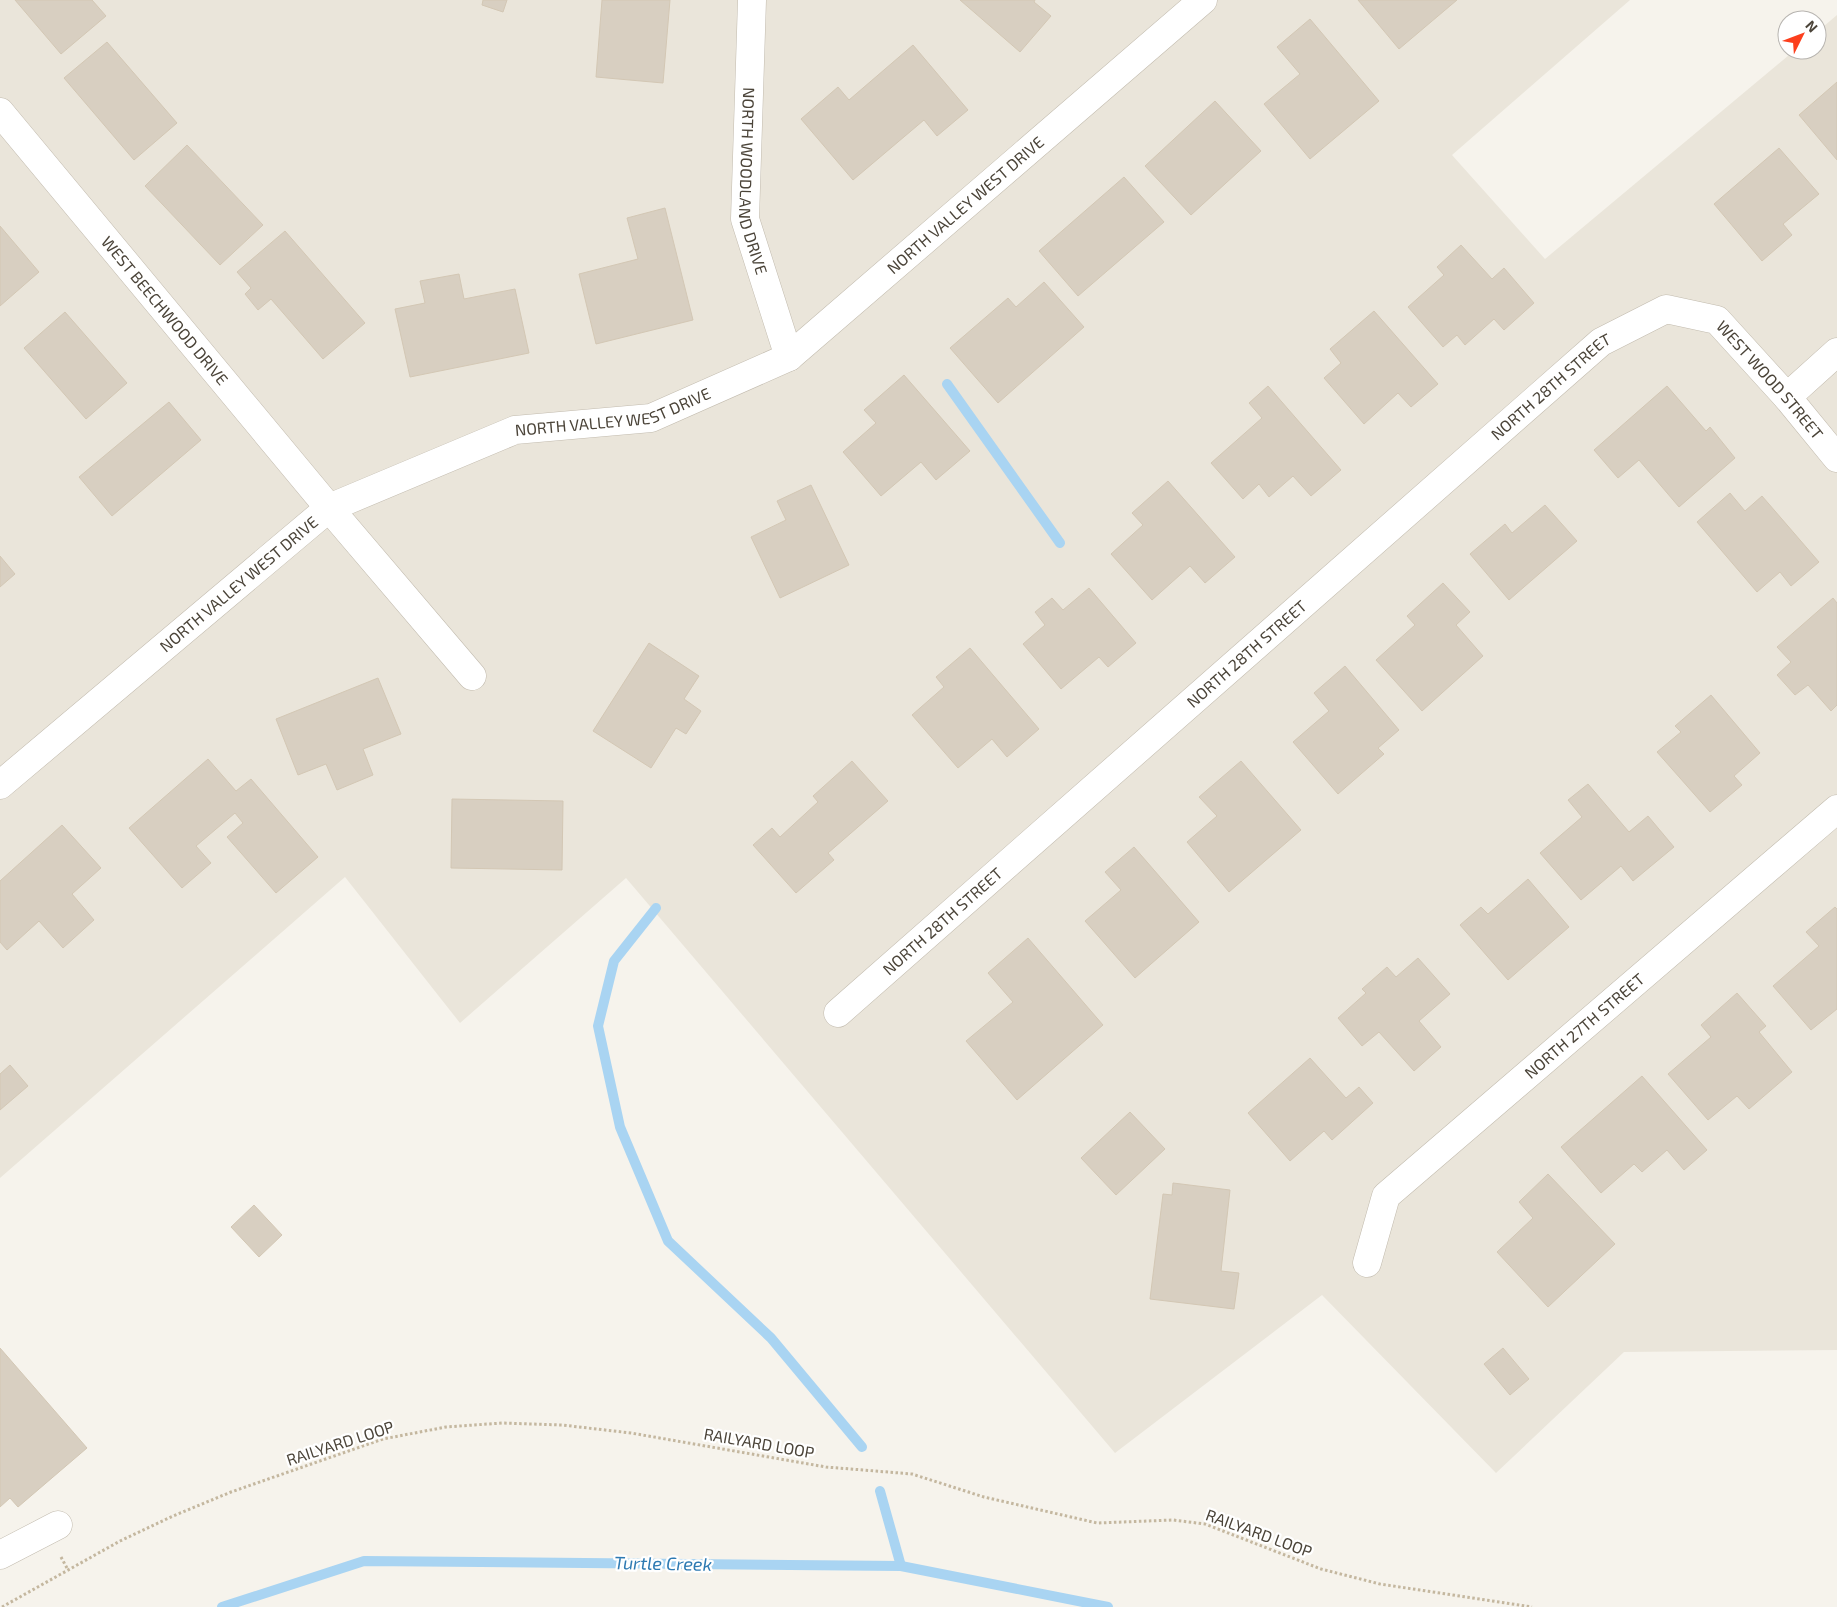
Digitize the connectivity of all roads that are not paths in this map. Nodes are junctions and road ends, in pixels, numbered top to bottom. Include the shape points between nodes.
1 (752, 0) edge
2 (1203, 0) edge
3 (0, 112) edge
4 (1666, 309) joint
5 (1837, 352) edge
6 (788, 357) junction
7 (1787, 397) junction
8 (1837, 458) edge
9 (329, 508) junction
10 (472, 676) dead end
11 (0, 785) edge
12 (1837, 809) edge
13 (838, 1013) dead end
14 (1367, 1263) dead end
15 (58, 1525) dead end
16 (0, 1554) edge

1 - 6 street, NORTH WOODLAND DRIVE via 745,219
2 - 6 street, NORTH VALLEY WEST DRIVE
3 - 9 street, WEST BEECHWOOD DRIVE
4 - 7 street, WEST WOOD STREET via 1716,320
4 - 13 street, NORTH 28TH STREET via 1601,342
5 - 7 street
6 - 9 street, NORTH VALLEY WEST DRIVE via 651,418 515,430
7 - 8 street, WEST WOOD STREET
9 - 10 street, WEST BEECHWOOD DRIVE
9 - 11 street, NORTH VALLEY WEST DRIVE
12 - 14 street, NORTH 27TH STREET via 1386,1196
15 - 16 street

